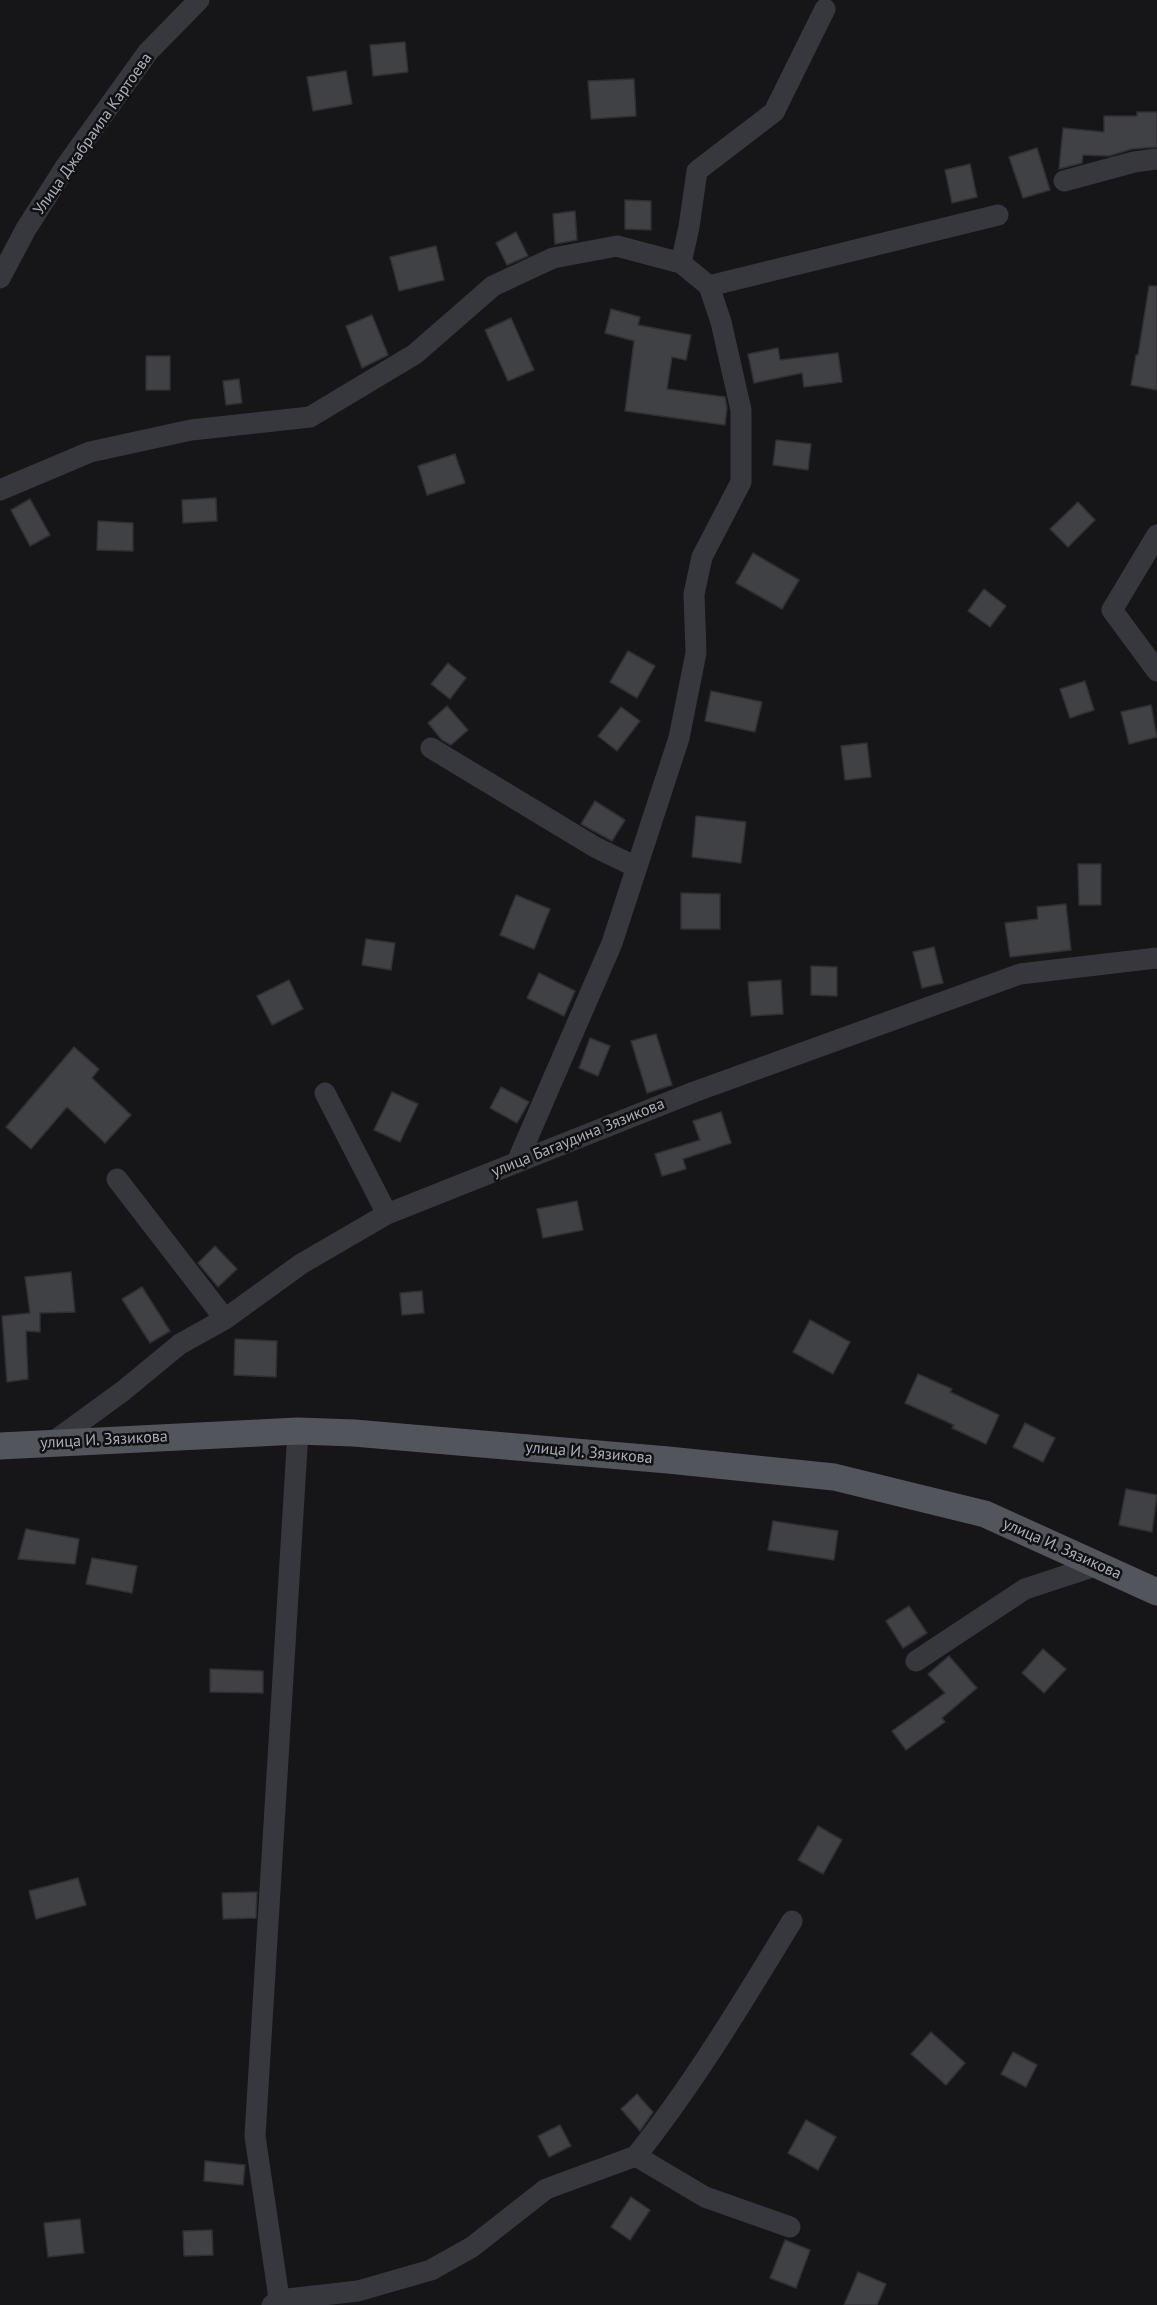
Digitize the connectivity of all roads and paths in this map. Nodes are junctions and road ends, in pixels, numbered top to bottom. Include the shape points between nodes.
1 (199, 0) edge
2 (825, 9) dead end
3 (1157, 159) edge
4 (1064, 181) dead end
5 (998, 216) dead end
6 (681, 263) junction
7 (0, 278) edge
8 (709, 286) junction
9 (0, 490) edge
10 (1157, 535) edge
11 (1157, 671) edge
12 (431, 748) dead end
13 (636, 867) junction
14 (1157, 958) edge
15 (326, 1093) dead end
16 (517, 1162) junction
17 (117, 1179) dead end
18 (387, 1214) junction
19 (225, 1319) junction
20 (298, 1431) junction
21 (54, 1442) junction
22 (0, 1446) edge
23 (1098, 1565) junction
24 (1157, 1592) edge
25 (916, 1660) dead end
26 (792, 1921) dead end
27 (636, 2156) junction
28 (790, 2227) dead end
29 (277, 2303) edge

1 - 7 street, Улица Джабраила Картоева via 148,52 66,166
2 - 6 street via 774,112 697,171
3 - 4 street
5 - 8 street
6 - 8 street
6 - 9 street via 617,246 553,258 493,286 415,354 310,417 191,430 90,452
8 - 13 street via 741,410 741,482 702,557 694,594 696,653 681,727
10 - 11 street via 1112,610
12 - 13 street via 595,847
13 - 16 street via 612,943
14 - 16 street, улица Багаудина Зязикова via 1020,974 694,1092
15 - 18 street
16 - 18 street, улица Багаудина Зязикова
17 - 19 street
18 - 19 street, улица Багаудина Зязикова via 301,1264
19 - 21 street, улица Багаудина Зязикова via 180,1344
20 - 21 main road, улица И. Зязикова
20 - 23 main road, улица И. Зязикова via 656,1458 834,1477 985,1514
20 - 29 street via 255,2136
21 - 22 main road, улица И. Зязикова
23 - 24 main road, улица И. Зязикова
23 - 25 street via 1025,1589
26 - 27 street via 673,2110
27 - 28 street via 705,2197
27 - 29 street via 546,2189 471,2247 430,2270 358,2291

